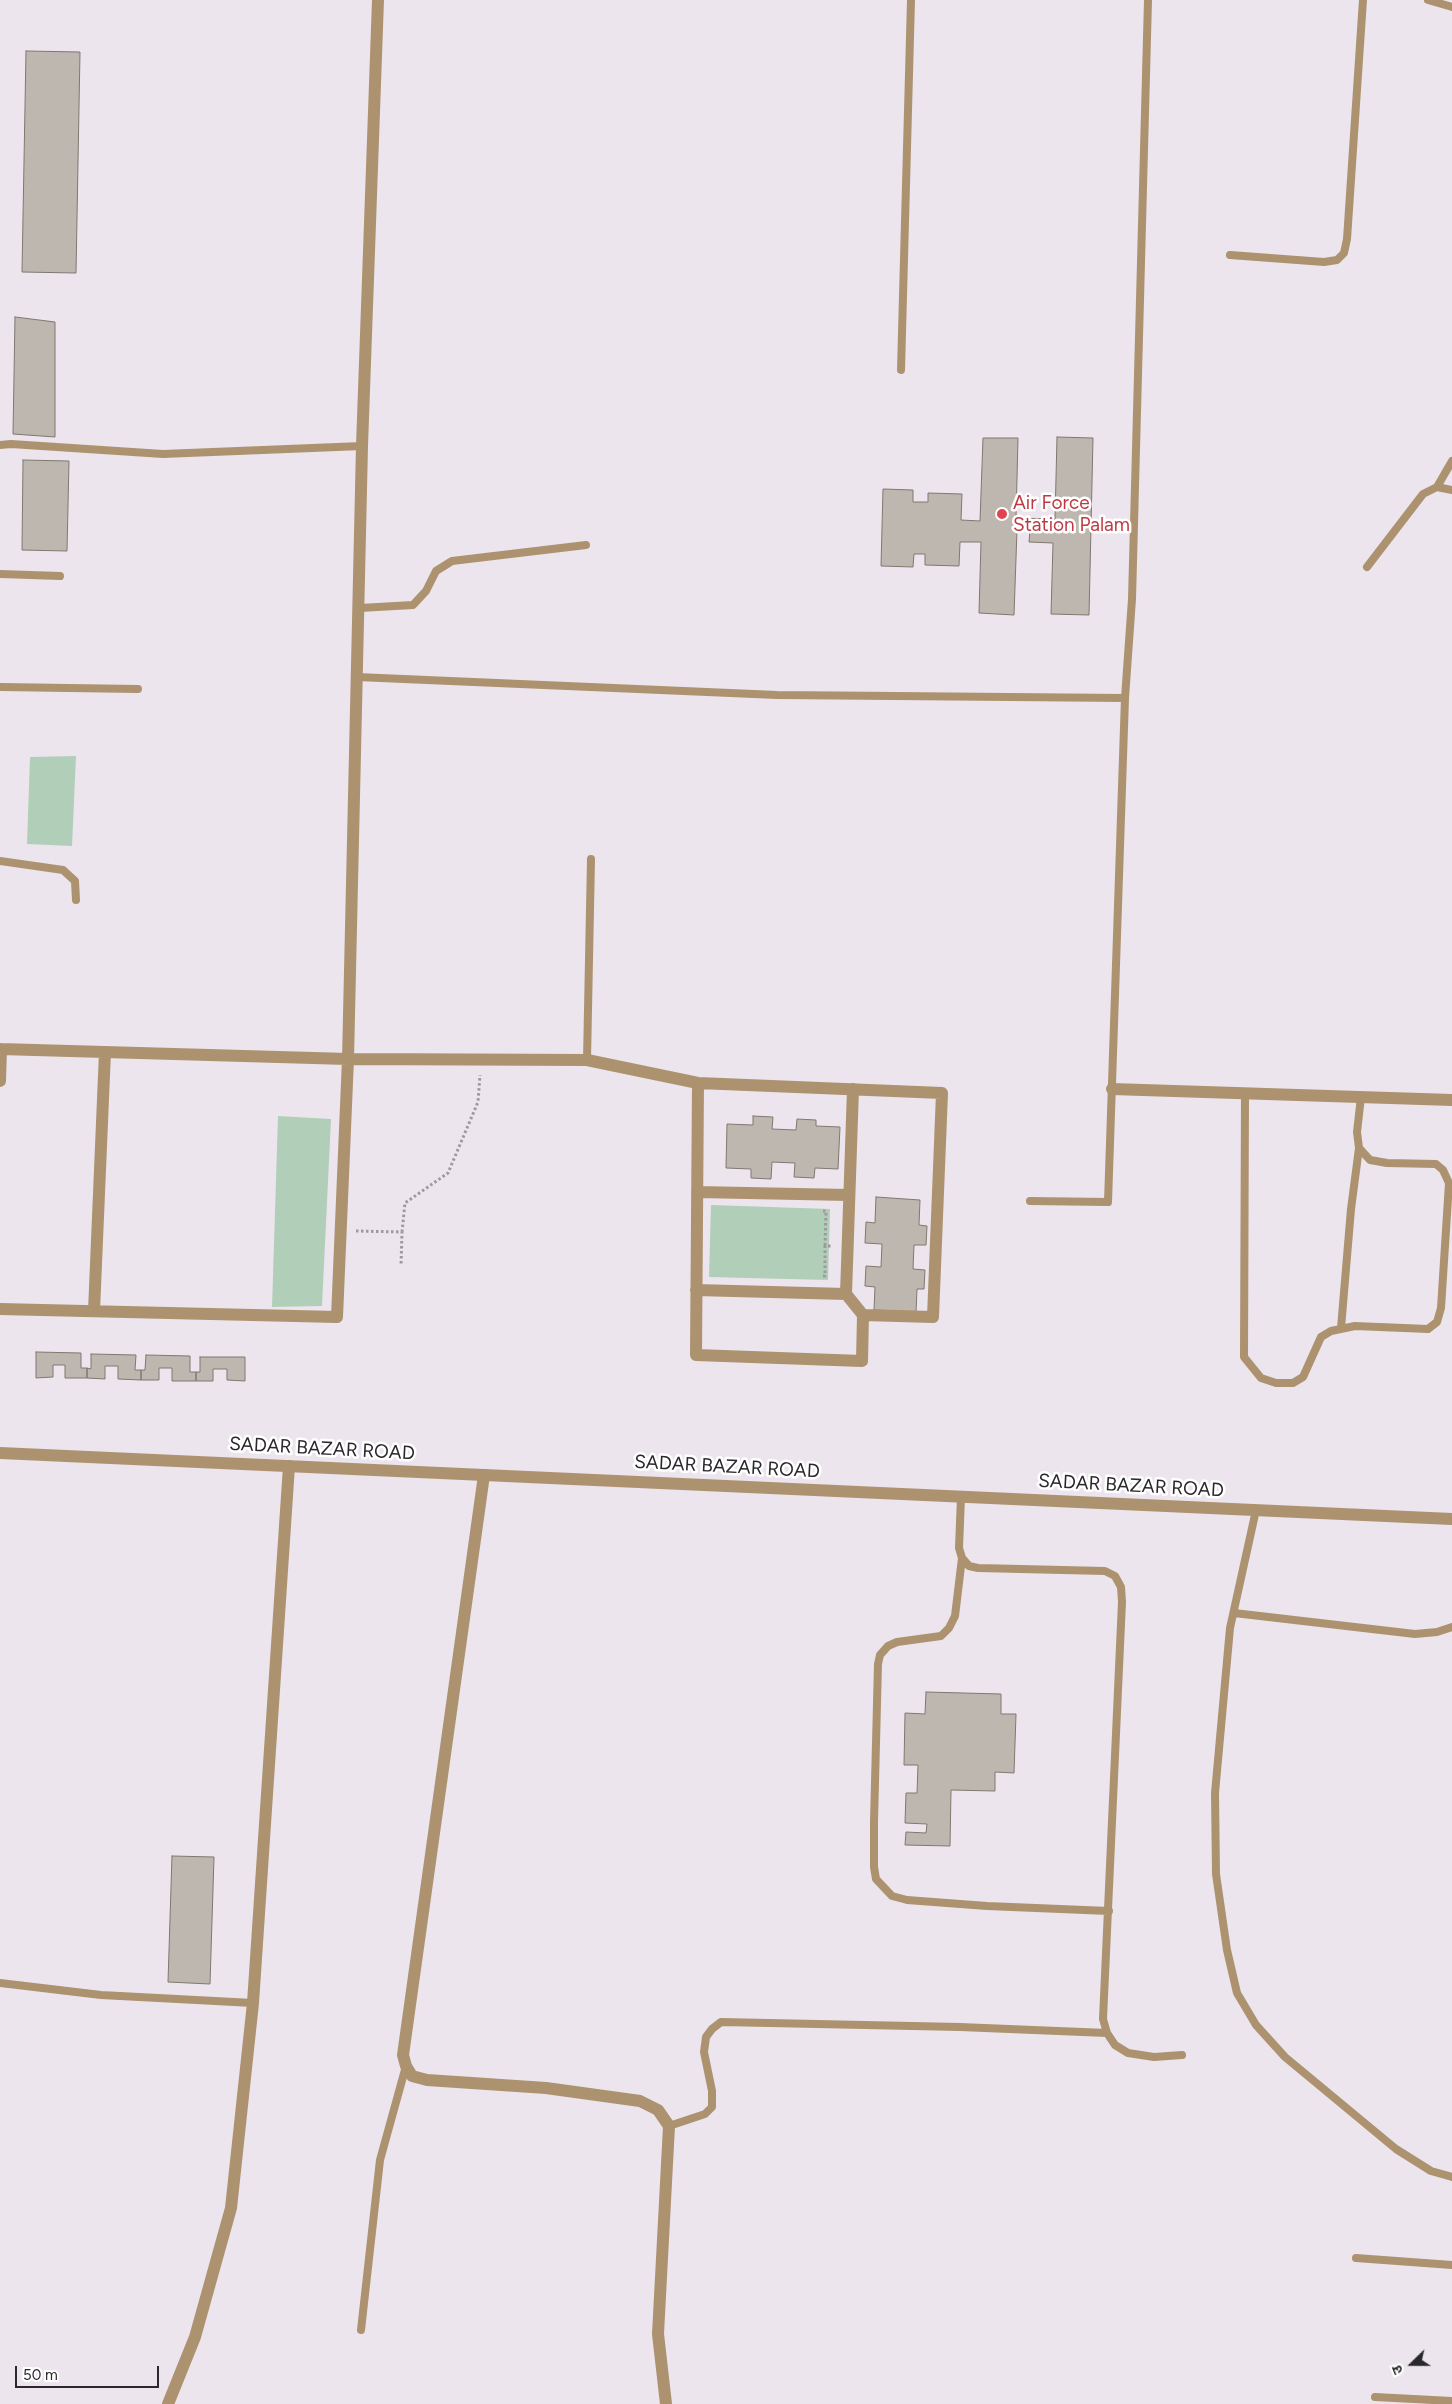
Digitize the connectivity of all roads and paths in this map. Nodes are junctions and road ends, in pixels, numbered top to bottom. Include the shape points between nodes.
1 (378, 0) edge
2 (912, 0) edge
3 (1148, 0) edge
4 (1363, 0) edge
5 (1428, 0) edge
6 (1452, 7) edge
7 (1230, 255) dead end
8 (901, 370) dead end
9 (0, 445) edge
10 (362, 446) junction
11 (1452, 461) edge
12 (1437, 487) junction
13 (1452, 490) edge
14 (586, 545) dead end
15 (1367, 567) dead end
16 (0, 574) edge
17 (60, 576) dead end
18 (360, 608) junction
19 (358, 677) junction
20 (0, 687) edge
21 (138, 689) dead end
22 (1125, 698) junction
23 (591, 859) dead end
24 (0, 861) edge
25 (76, 900) dead end
26 (1, 1049) edge
27 (105, 1052) junction
28 (348, 1059) junction
29 (587, 1060) junction
30 (481, 1061) junction
31 (0, 1081) edge
32 (698, 1083) junction
33 (853, 1089) junction
34 (1112, 1089) junction
35 (1244, 1094) junction
36 (1361, 1097) junction
37 (1452, 1100) edge
38 (1360, 1148) junction
39 (697, 1192) junction
40 (849, 1195) junction
41 (1030, 1201) dead end
42 (817, 1211) dead end
43 (341, 1230) junction
44 (402, 1232) junction
45 (826, 1246) junction
46 (847, 1247) junction
47 (401, 1266) dead end
48 (815, 1276) dead end
49 (696, 1290) junction
50 (846, 1294) junction
51 (0, 1309) edge
52 (94, 1311) junction
53 (863, 1315) junction
54 (1341, 1328) junction
55 (0, 1453) edge
56 (289, 1466) junction
57 (484, 1475) junction
58 (961, 1497) junction
59 (1256, 1510) junction
60 (1452, 1518) edge
61 (962, 1558) junction
62 (1234, 1612) junction
63 (1452, 1627) edge
64 (1109, 1911) junction
65 (0, 1983) edge
66 (253, 2004) junction
67 (1106, 2033) junction
68 (1182, 2056) dead end
69 (406, 2066) junction
70 (669, 2126) junction
71 (1452, 2177) edge
72 (1356, 2258) dead end
73 (1452, 2265) edge
74 (361, 2330) dead end
75 (1375, 2397) dead end
76 (1452, 2401) edge
77 (168, 2404) edge
78 (666, 2404) edge

1 - 10 street
2 - 8 lane
3 - 22 lane via 1132,599
4 - 7 lane via 1344,253 1337,260 1324,262
5 - 6 lane
9 - 10 lane via 163,454
10 - 18 street
11 - 12 lane
12 - 13 lane
12 - 15 lane via 1423,494
14 - 18 lane via 452,561 436,571 426,591 413,605
16 - 17 lane
18 - 19 street
19 - 22 lane via 777,695
19 - 28 street
20 - 21 lane
22 - 34 lane
23 - 29 lane
24 - 25 lane via 63,870 75,880
26 - 27 street
26 - 31 street
27 - 28 street
27 - 52 street
28 - 30 street
28 - 43 street
29 - 30 street
29 - 32 street
30 - 44 path via 478,1102 448,1173 405,1203
32 - 33 street
32 - 39 street
33 - 40 street
33 - 53 street via 942,1093 934,1316
34 - 35 street
34 - 41 lane via 1108,1202
35 - 36 street
35 - 54 lane via 1244,1357 1261,1378 1276,1383 1293,1383 1309,1368 1321,1337
36 - 37 street
36 - 38 lane via 1357,1132
38 - 54 lane via 1351,1209
38 - 54 lane via 1370,1160 1436,1164 1443,1170 1449,1183 1441,1308 1437,1322 1428,1329
39 - 40 street
39 - 49 street
40 - 46 street
42 - 45 path via 826,1212
43 - 44 path
43 - 52 street via 337,1317
44 - 47 path
45 - 46 path
45 - 48 path via 825,1276
46 - 50 street
49 - 50 street
49 - 53 street via 696,1355 862,1361
50 - 53 street
51 - 52 street
55 - 56 street, SADAR BAZAR ROAD
56 - 57 street, SADAR BAZAR ROAD
56 - 66 street
57 - 58 street, SADAR BAZAR ROAD
57 - 69 street via 406,2026 403,2056
58 - 59 street, SADAR BAZAR ROAD
58 - 61 lane via 959,1548
59 - 60 street, SADAR BAZAR ROAD
59 - 62 lane
61 - 64 lane via 969,1566 978,1568 1105,1571 1115,1576 1121,1587
61 - 64 lane via 955,1616 949,1628 941,1636 897,1642 880,1655 874,1822 876,1879 892,1896 907,1900
62 - 63 lane via 1415,1634
62 - 71 lane via 1215,1793 1216,1874 1237,1993 1256,2025 1291,2062 1396,2150 1431,2171
64 - 67 lane via 1102,1999
65 - 66 lane via 101,1995
66 - 77 street via 231,2208 196,2337
67 - 68 lane via 1116,2046 1128,2053
67 - 70 lane via 721,2022 706,2037 704,2052 712,2107 705,2114
69 - 70 street via 412,2076 427,2080 546,2088 640,2101 658,2110
69 - 74 lane via 380,2160
70 - 78 street via 658,2334
72 - 73 lane
75 - 76 lane

